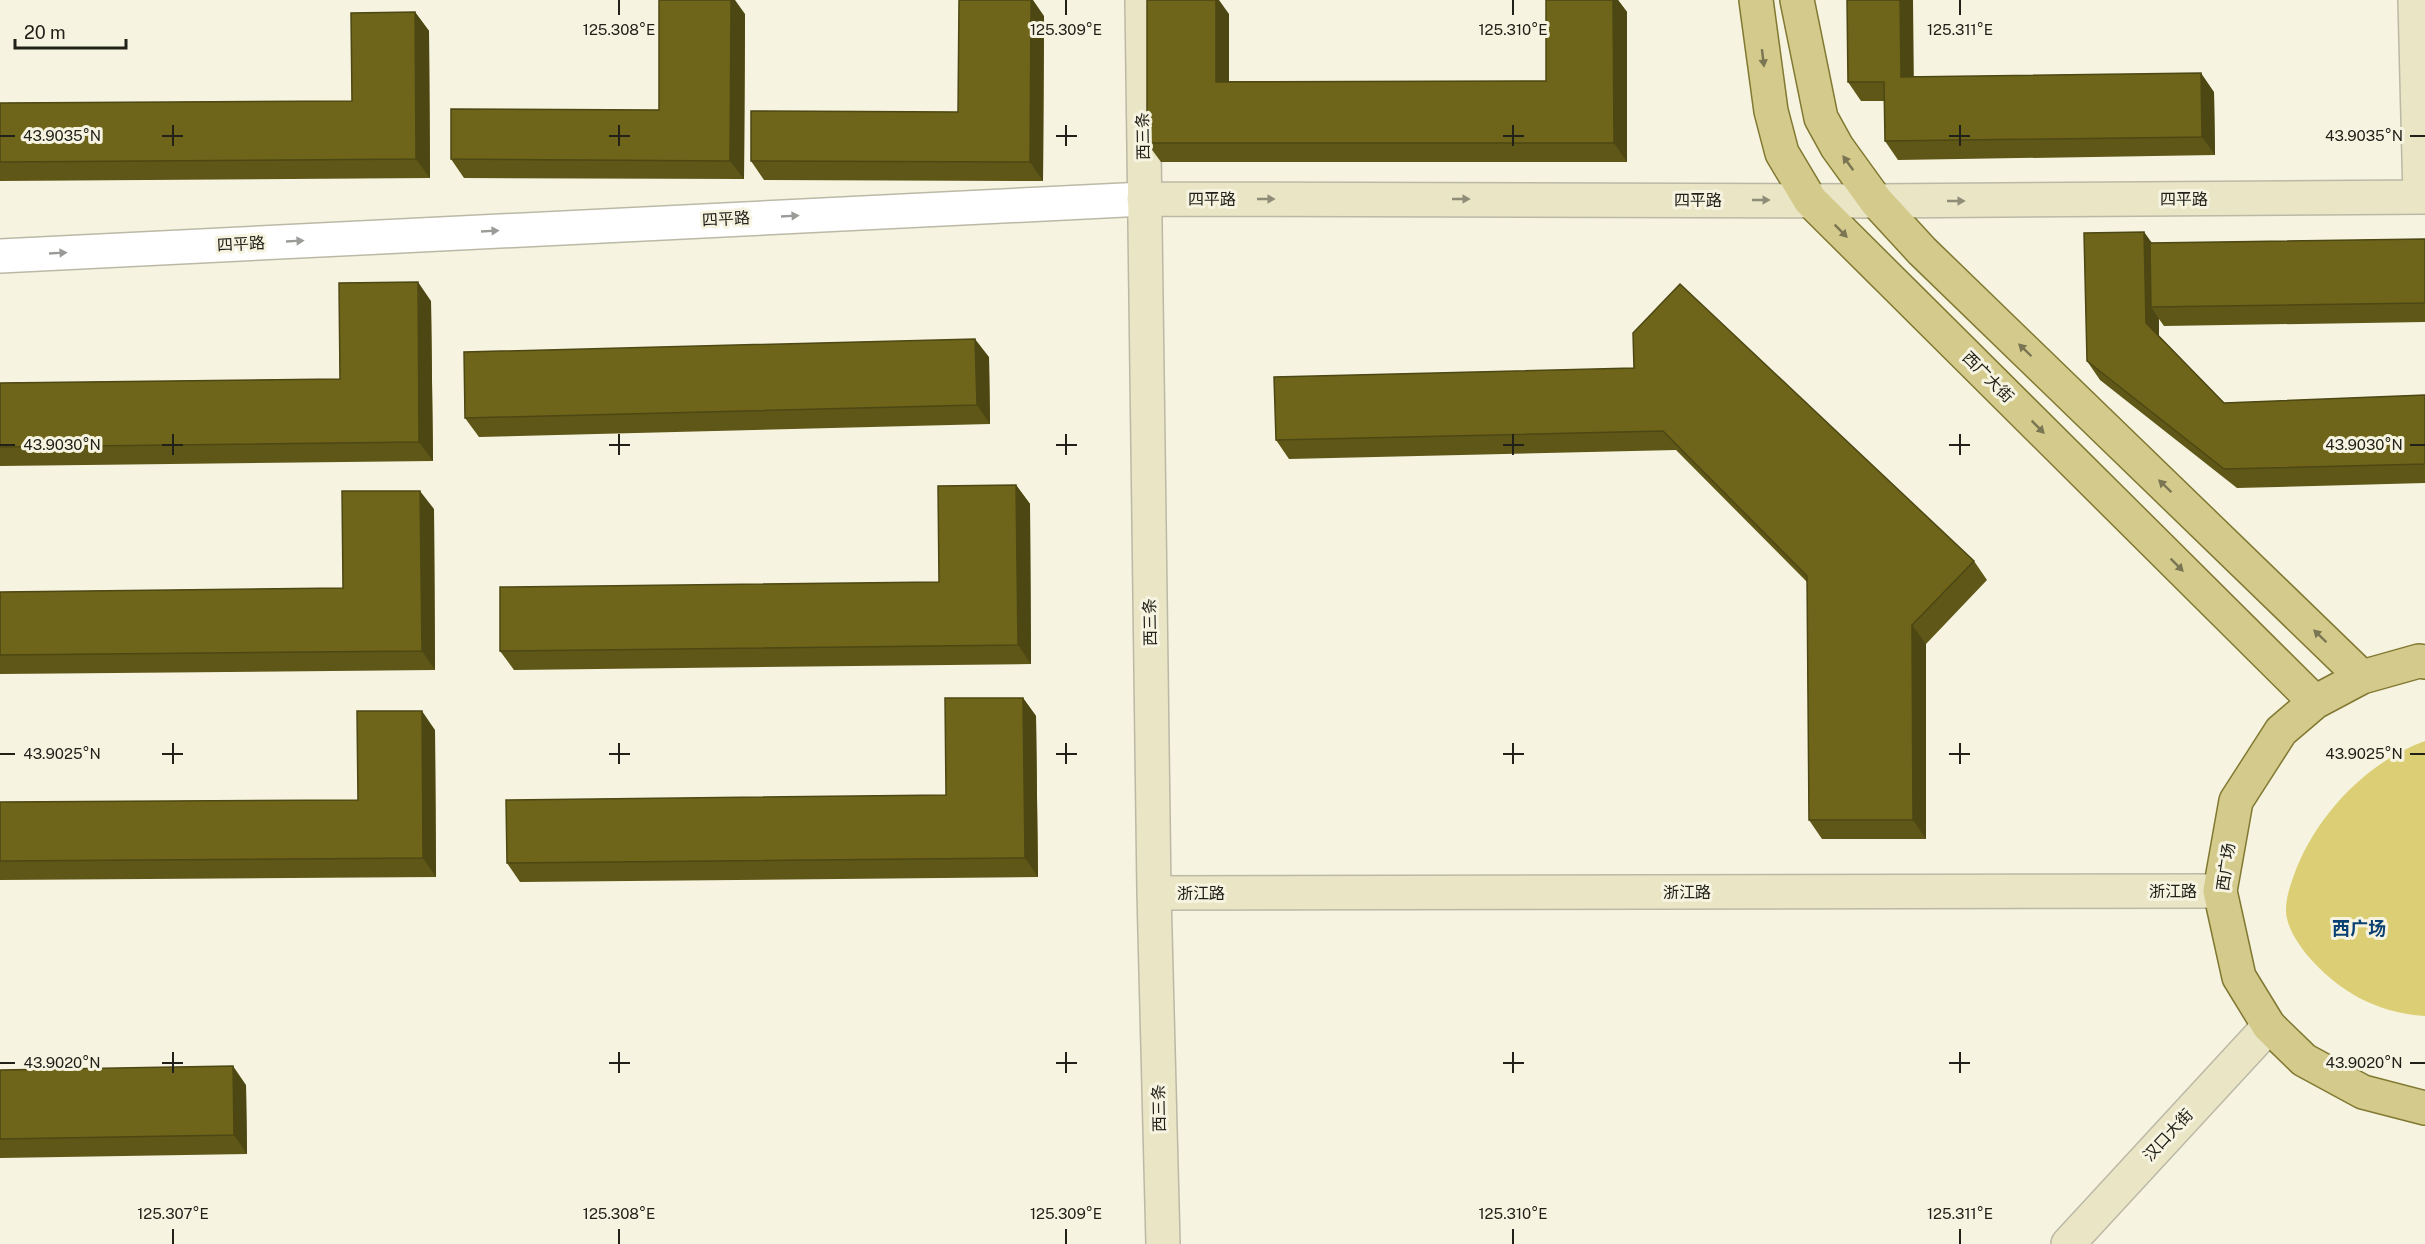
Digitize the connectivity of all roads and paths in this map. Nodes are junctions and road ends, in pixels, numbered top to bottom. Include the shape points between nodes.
1 (1142, 0) edge
2 (1756, 0) edge
3 (1797, 0) edge
4 (2415, 0) edge
5 (2423, 197) edge
6 (1144, 199) junction
7 (1810, 200) junction
8 (1876, 201) junction
9 (0, 256) edge
10 (2425, 662) edge
11 (2362, 677) junction
12 (2315, 702) junction
13 (2220, 891) junction
14 (1154, 893) junction
15 (2269, 1026) junction
16 (2425, 1108) edge
17 (1163, 1244) edge
18 (2068, 1244) edge

1 - 6 street, 西三条
2 -> 7 main road, 西广大街 via 1770,111 1782,153
8 -> 3 main road via 1821,118
4 - 5 street
8 -> 5 street, 四平路
6 -> 7 street, 四平路
9 -> 6 street, 四平路
6 - 14 street, 西三条
7 - 8 street, 四平路
7 -> 12 main road, 西广大街
11 -> 8 main road
10 - 11 main road, 西广场
11 - 12 main road, 西广场
12 - 13 main road, 西广场 via 2281,731 2236,801
13 - 14 street, 浙江路
13 - 15 main road, 西广场 via 2239,977
14 - 17 street, 西三条
15 - 16 main road, 西广场 via 2304,1060 2364,1092
15 - 18 street, 汉口大街

